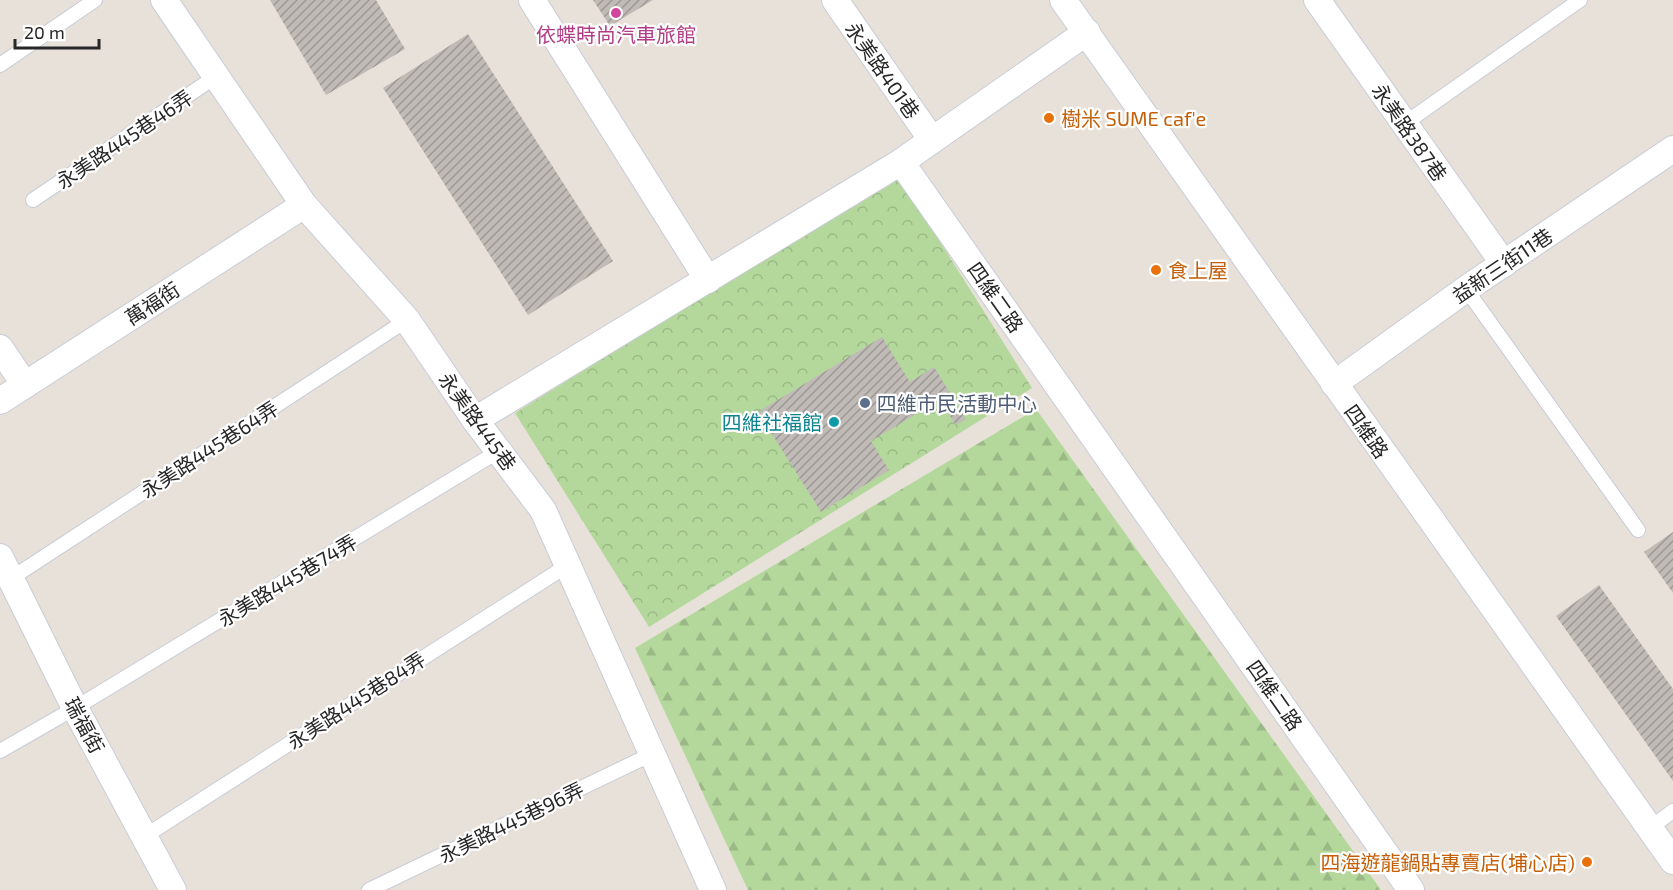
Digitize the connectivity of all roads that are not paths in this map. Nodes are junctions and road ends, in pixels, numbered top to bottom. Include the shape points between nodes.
1 (95, 0) edge
2 (164, 0) edge
3 (532, 0) edge
4 (835, 0) edge
5 (1063, 0) edge
6 (1317, 0) edge
7 (1580, 0) edge
8 (1087, 32) junction
9 (0, 64) edge
10 (215, 77) junction
11 (1404, 124) junction
12 (932, 140) junction
13 (1673, 149) edge
14 (902, 162) junction
15 (33, 200) dead end
16 (304, 205) junction
17 (1504, 264) junction
18 (708, 280) junction
19 (1466, 289) junction
20 (407, 320) junction
21 (0, 348) edge
22 (1334, 384) junction
23 (25, 385) junction
24 (0, 401) edge
25 (476, 420) junction
26 (499, 451) junction
27 (1638, 530) dead end
28 (568, 565) junction
29 (4, 573) edge
30 (75, 708) junction
31 (0, 752) edge
32 (652, 754) junction
33 (1673, 811) edge
34 (1650, 828) junction
35 (145, 836) junction
36 (1673, 861) edge
37 (173, 890) edge
38 (369, 890) edge
39 (713, 890) edge
40 (1411, 890) edge

1 - 9 lane
2 - 10 street, 永美路445巷
3 - 18 street
4 - 12 street, 永美路401巷
5 - 8 street, 四維路
6 - 11 street, 永美路387巷
7 - 11 lane
8 - 12 street
8 - 22 street, 四維路
10 - 15 lane, 永美路445巷46弄
10 - 16 street, 永美路445巷
11 - 17 street, 永美路387巷
12 - 14 street
13 - 17 street, 益新三街11巷
14 - 18 street
14 - 40 street, 四維二路
16 - 20 street, 永美路445巷
16 - 23 street, 萬福街
17 - 19 street, 益新三街11巷
18 - 25 street
19 - 22 street, 益新三街11巷
19 - 27 lane
20 - 25 street, 永美路445巷
20 - 29 lane, 永美路445巷64弄
21 - 23 street
22 - 34 street, 四維路
23 - 24 street, 萬福街
25 - 26 street, 永美路445巷
26 - 28 street, 永美路445巷 via 543,510
26 - 30 lane, 永美路445巷74弄
28 - 32 street, 永美路445巷
28 - 35 lane, 永美路445巷84弄
29 - 30 street, 瑞福街
30 - 31 lane, 永美路445巷74弄
30 - 35 street, 瑞福街
32 - 38 lane, 永美路445巷96弄
32 - 39 street, 永美路445巷
33 - 34 lane
34 - 36 street, 四維路
35 - 37 street, 瑞福街

